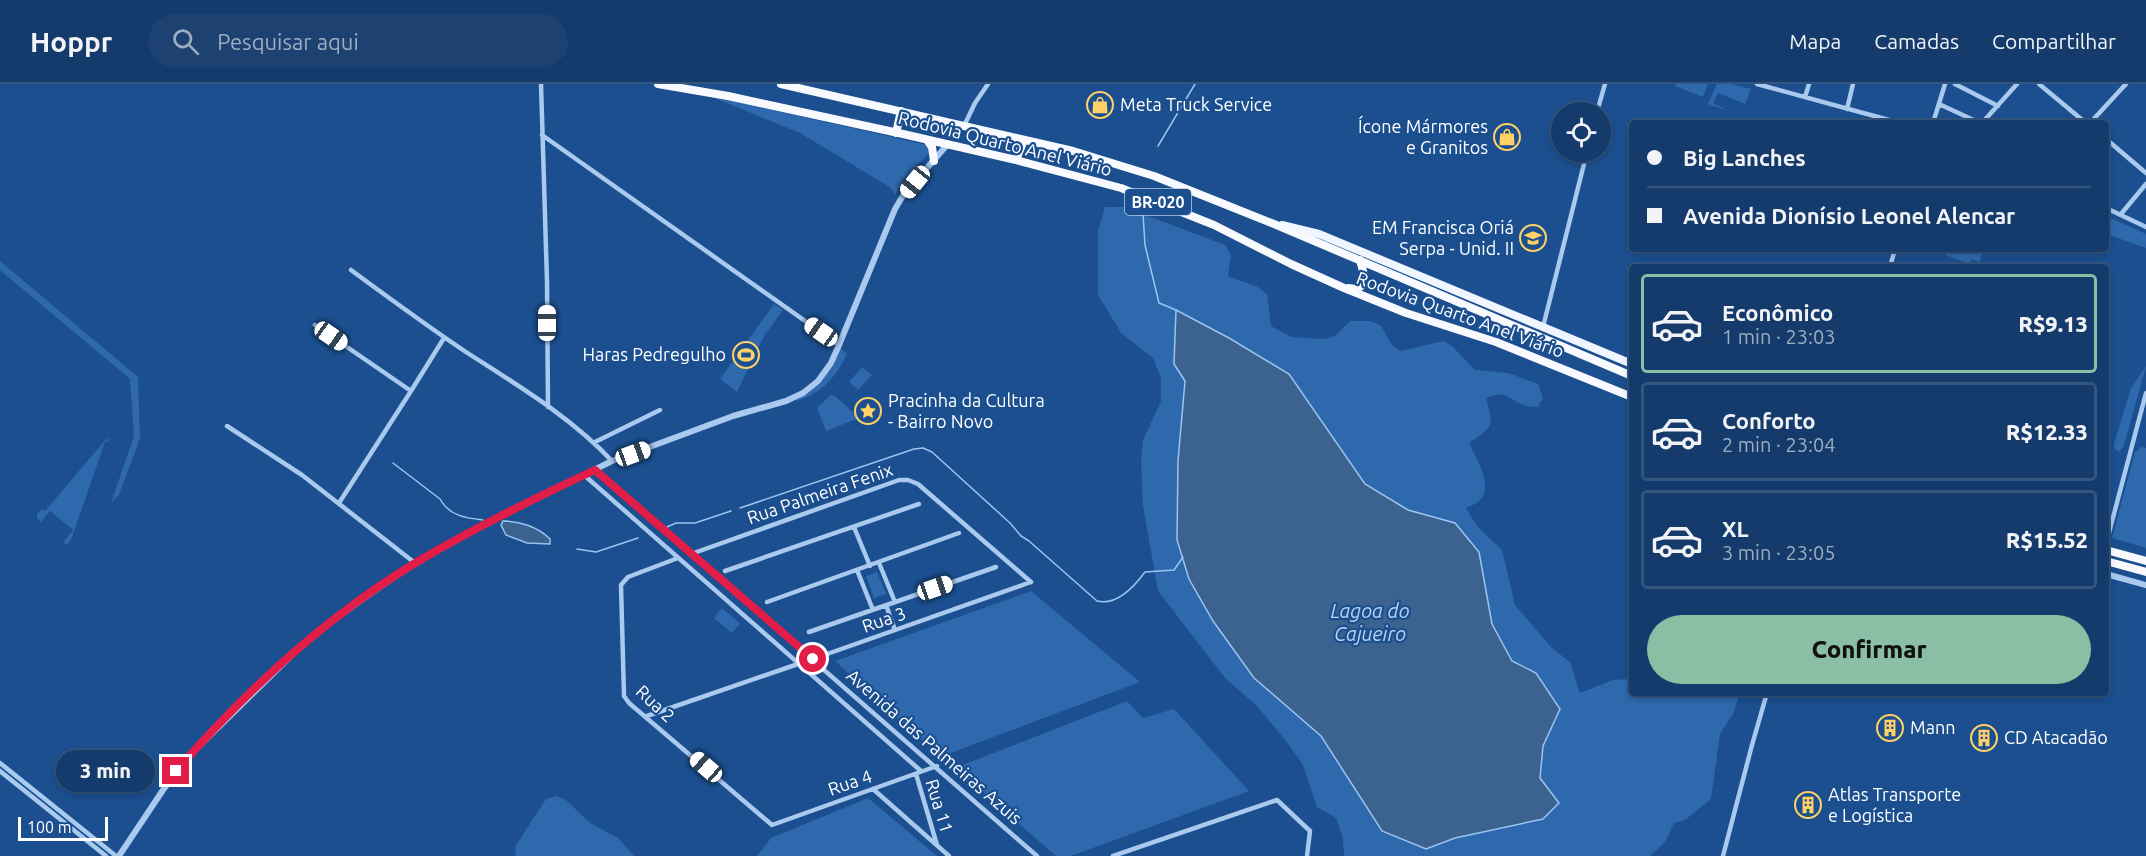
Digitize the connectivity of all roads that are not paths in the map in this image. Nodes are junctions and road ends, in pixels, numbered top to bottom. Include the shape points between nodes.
1 (541, 84) edge
2 (658, 84) edge
3 (781, 84) edge
4 (988, 84) edge
5 (1605, 84) edge
6 (1757, 84) edge
7 (1809, 84) edge
8 (1853, 84) edge
9 (1945, 84) edge
10 (1955, 84) edge
11 (2007, 84) edge
12 (2040, 84) edge
13 (2126, 84) edge
14 (2015, 86) edge
15 (1805, 98) junction
16 (1600, 102) edge
17 (1939, 104) junction
18 (1998, 106) junction
19 (1847, 109) junction
20 (902, 111) junction
21 (1889, 120) edge
22 (1934, 120) edge
23 (1974, 120) edge
24 (1984, 120) edge
25 (2084, 120) edge
26 (2091, 120) edge
27 (963, 127) junction
28 (896, 133) junction
29 (542, 135) junction
30 (927, 140) junction
31 (1024, 141) junction
32 (2109, 142) edge
33 (948, 144) junction
34 (1016, 160) junction
35 (934, 161) junction
36 (1584, 162) edge
37 (2146, 173) edge
38 (2146, 184) edge
39 (2109, 209) edge
40 (2121, 214) junction
41 (1274, 224) junction
42 (2146, 227) edge
43 (1360, 260) junction
44 (351, 270) dead end
45 (1344, 288) junction
46 (315, 325) dead end
47 (1543, 327) junction
48 (444, 338) junction
49 (839, 345) junction
50 (1629, 363) edge
51 (1629, 375) edge
52 (411, 391) junction
53 (2146, 393) edge
54 (1629, 396) edge
55 (548, 407) junction
56 (660, 410) dead end
57 (227, 426) dead end
58 (595, 442) junction
59 (612, 461) junction
60 (595, 470) junction
61 (584, 475) junction
62 (339, 502) junction
63 (919, 504) dead end
64 (854, 526) junction
65 (959, 533) dead end
66 (2109, 533) edge
67 (2109, 551) edge
68 (691, 554) junction
69 (678, 558) junction
70 (2146, 561) edge
71 (2109, 562) edge
72 (415, 563) junction
73 (879, 563) junction
74 (870, 566) junction
75 (996, 567) dead end
76 (857, 570) junction
77 (725, 571) dead end
78 (2146, 572) edge
79 (2109, 575) edge
80 (1031, 582) joint
81 (2146, 585) edge
82 (767, 602) dead end
83 (895, 602) junction
84 (886, 605) junction
85 (873, 610) junction
86 (895, 630) junction
87 (808, 632) dead end
88 (813, 659) junction
89 (798, 664) junction
90 (1766, 696) edge
91 (646, 716) junction
92 (0, 763) edge
93 (937, 766) junction
94 (0, 771) edge
95 (919, 773) junction
96 (873, 789) junction
97 (55, 807) junction
98 (51, 812) junction
99 (772, 825) joint
100 (96, 839) junction
101 (92, 844) junction
102 (938, 845) junction
103 (106, 856) edge
104 (117, 856) edge
105 (950, 856) edge
106 (1037, 856) edge
107 (1113, 856) edge
108 (1307, 856) edge
109 (1723, 856) edge

1 - 29 street
2 - 28 highway, Rodovia Quarto Anel Viário / BR-020
3 - 20 highway, Rodovia Quarto Anel Viário / BR-020
4 - 27 street
5 - 16 street
6 - 15 street
7 - 15 street
8 - 19 street
9 - 17 street
10 - 18 street
11 - 14 street
12 - 25 street
13 - 26 street
14 - 18 street
15 - 19 street
17 - 22 street
17 - 23 street
18 - 24 street
19 - 21 street
20 - 27 highway, Rodovia Quarto Anel Viário / BR-020
20 - 28 highway
27 - 31 highway, Rodovia Quarto Anel Viário / BR-020
28 - 30 highway, Rodovia Quarto Anel Viário / BR-020
29 - 49 street
29 - 55 street
30 - 33 highway, Rodovia Quarto Anel Viário / BR-020
30 - 35 highway
31 - 34 highway
31 - 41 highway, Rodovia Quarto Anel Viário / BR-020 via 1116,164
32 - 37 street
33 - 34 highway, Rodovia Quarto Anel Viário / BR-020
33 - 35 street
34 - 45 highway, Rodovia Quarto Anel Viário / BR-020 via 1121,188 1175,209
35 - 49 street via 895,209
36 - 47 street
38 - 40 street
39 - 40 street
40 - 42 street
41 - 43 highway, Rodovia Quarto Anel Viário / BR-020
41 - 47 main road, BR-020 via 1319,234
43 - 45 highway via 1364,285
43 - 51 highway, Rodovia Quarto Anel Viário / BR-020
44 - 48 street
45 - 54 highway, Rodovia Quarto Anel Viário / BR-020 via 1496,342
46 - 52 street
47 - 50 main road, BR-020
48 - 52 street
48 - 55 street
49 - 59 street via 818,381 803,393
52 - 62 street
53 - 66 street
55 - 58 street
56 - 58 street
57 - 62 street
58 - 59 street
59 - 60 street
60 - 61 street
60 - 68 street, Avenida das Palmeiras Azuis
61 - 69 street, Avenida das Palmeiras Azuis
61 - 72 street
62 - 72 street
63 - 64 street
64 - 74 street
64 - 77 street
65 - 73 street
67 - 70 highway
68 - 80 street, Rua Palmeira Fenix via 908,480 918,484
68 - 88 street, Avenida das Palmeiras Azuis
69 - 89 street, Avenida das Palmeiras Azuis
69 - 91 street, Rua 2 via 628,576 621,585 624,696
71 - 78 highway
72 - 104 street via 332,621 255,690 176,771
73 - 74 street
73 - 83 street
74 - 76 street
75 - 83 street
76 - 82 street
76 - 85 street
79 - 81 street
80 - 86 street, Rua 3
83 - 84 street
84 - 85 street
84 - 86 street
85 - 87 street
86 - 88 street, Rua 3
88 - 93 street, Avenida das Palmeiras Azuis
89 - 91 street
89 - 95 street, Avenida das Palmeiras Azuis
90 - 109 street
91 - 99 street, Rua 2
92 - 97 street
93 - 95 street, Rua 4
93 - 106 street, Avenida das Palmeiras Azuis
94 - 98 street
95 - 96 street, Rua 4
95 - 102 street, Rua 11
96 - 99 street, Rua 4
96 - 102 street
97 - 98 street
97 - 100 street
98 - 101 street
100 - 101 street
100 - 104 street
101 - 103 street
102 - 105 street
107 - 108 street via 1277,800 1310,831

